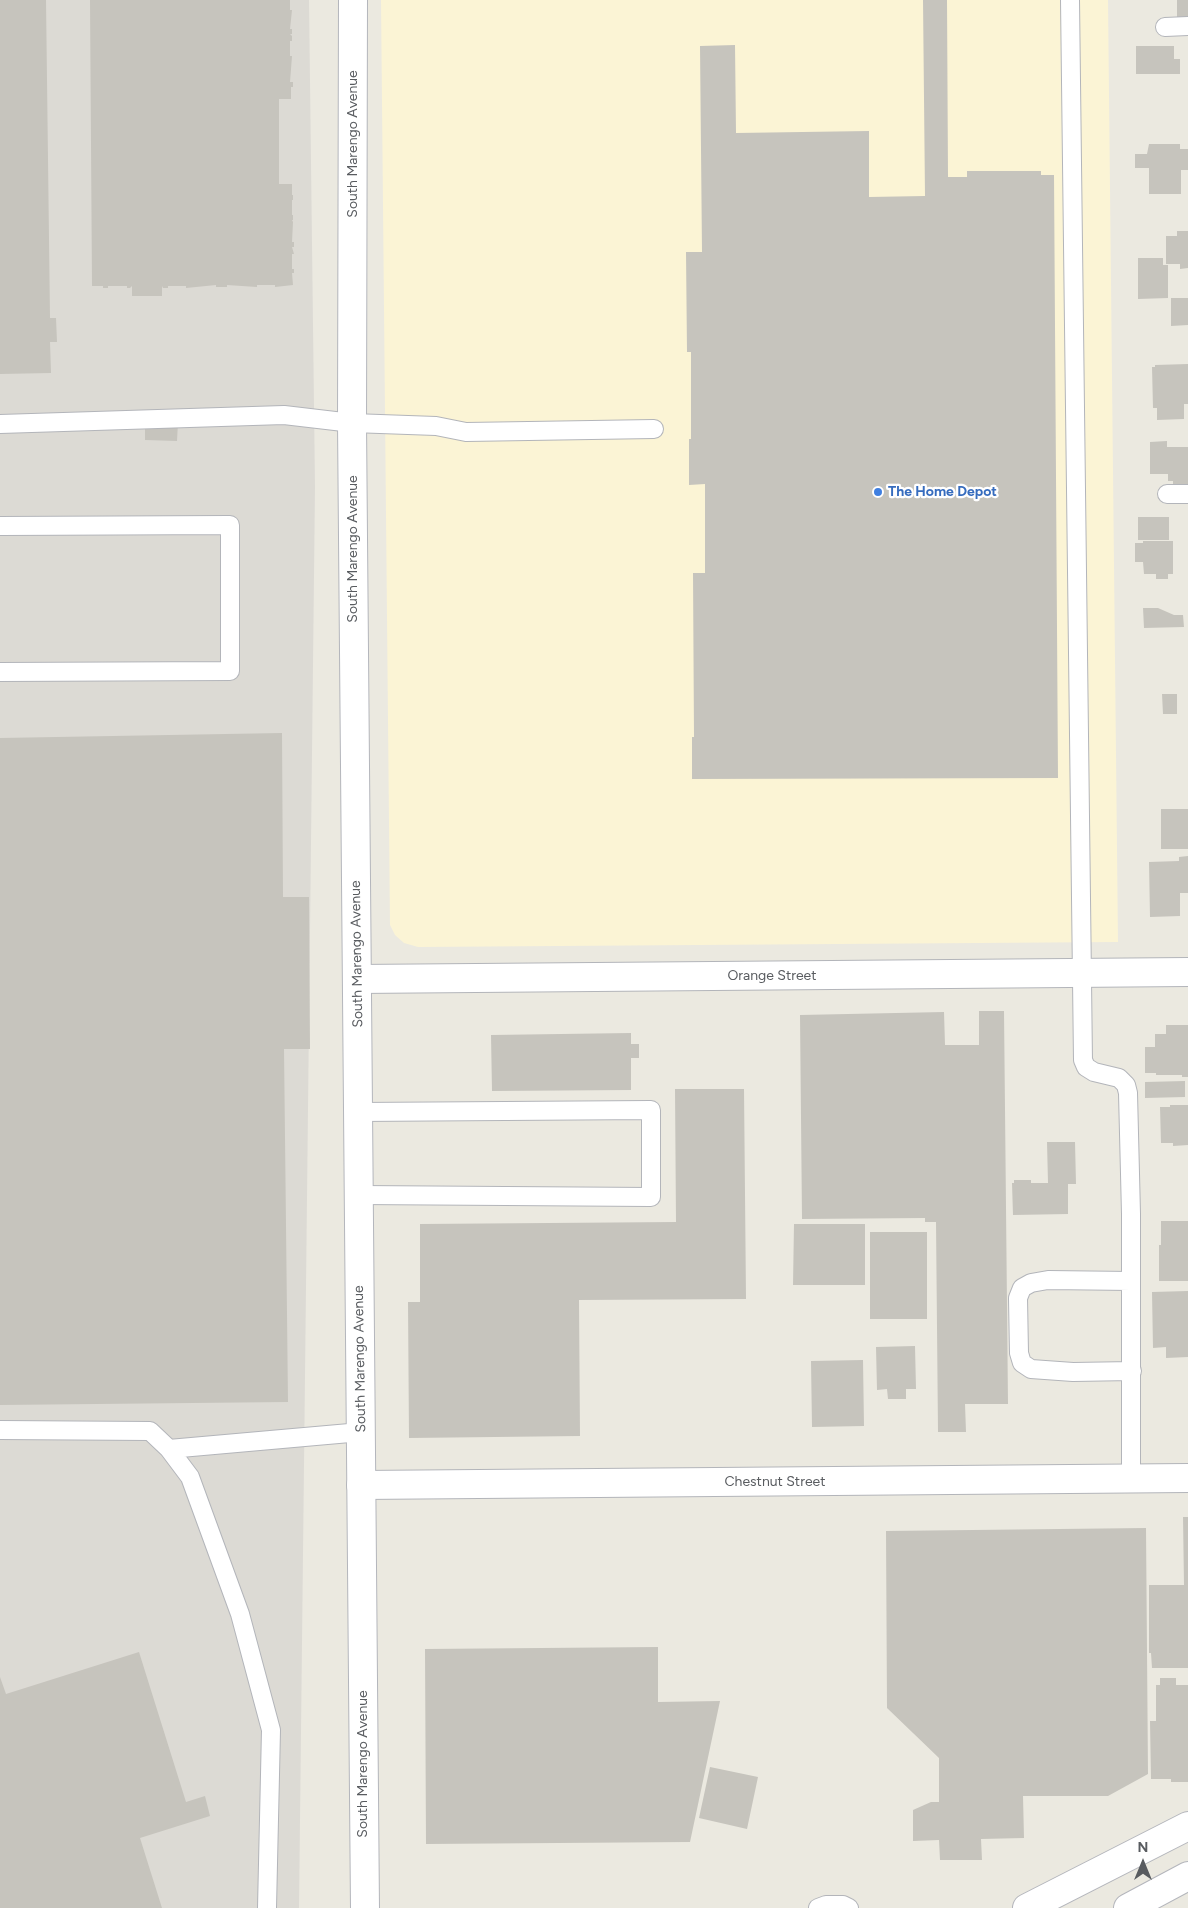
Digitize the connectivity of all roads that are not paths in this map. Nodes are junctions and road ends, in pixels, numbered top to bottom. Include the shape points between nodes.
1 (353, 0) edge
2 (1070, 0) edge
3 (1188, 26) edge
4 (1165, 27) dead end
5 (352, 423) junction
6 (0, 424) edge
7 (654, 429) dead end
8 (1167, 494) dead end
9 (1188, 494) edge
10 (0, 526) edge
11 (0, 672) edge
12 (1188, 972) edge
13 (1083, 974) junction
14 (357, 979) junction
15 (358, 1112) junction
16 (359, 1194) junction
17 (1131, 1280) junction
18 (1132, 1371) junction
19 (0, 1430) edge
20 (361, 1432) junction
21 (169, 1449) junction
22 (1188, 1478) edge
23 (1131, 1479) junction
24 (361, 1485) junction
25 (1188, 1826) edge
26 (1188, 1876) edge
27 (267, 1908) edge
28 (365, 1908) edge
29 (818, 1908) edge
30 (849, 1908) edge
31 (1027, 1908) edge
32 (1128, 1908) edge

1 - 5 street, South Marengo Avenue
2 - 13 lane
3 - 4 lane
5 - 6 lane via 284,414
5 - 7 lane via 436,426 466,432
5 - 14 street, South Marengo Avenue
8 - 9 lane
10 - 11 lane via 230,526 230,672
12 - 13 street, Orange Street
13 - 14 street, Orange Street
13 - 17 lane via 1083,1060 1086,1067 1094,1072 1119,1078 1128,1093
14 - 15 street, South Marengo Avenue
15 - 16 street, South Marengo Avenue
15 - 16 lane via 651,1110 651,1197
16 - 20 street, South Marengo Avenue
17 - 18 lane
17 - 18 lane via 1040,1281 1022,1288 1018,1298 1022,1363 1030,1368 1073,1372
18 - 23 lane
19 - 21 lane via 150,1431
20 - 21 lane
20 - 24 street, South Marengo Avenue
21 - 27 lane via 190,1478 240,1614 271,1730
22 - 23 street, Chestnut Street
23 - 24 street, Chestnut Street
24 - 28 street, South Marengo Avenue
25 - 31 street
26 - 32 street
29 - 30 lane via 826,1905

